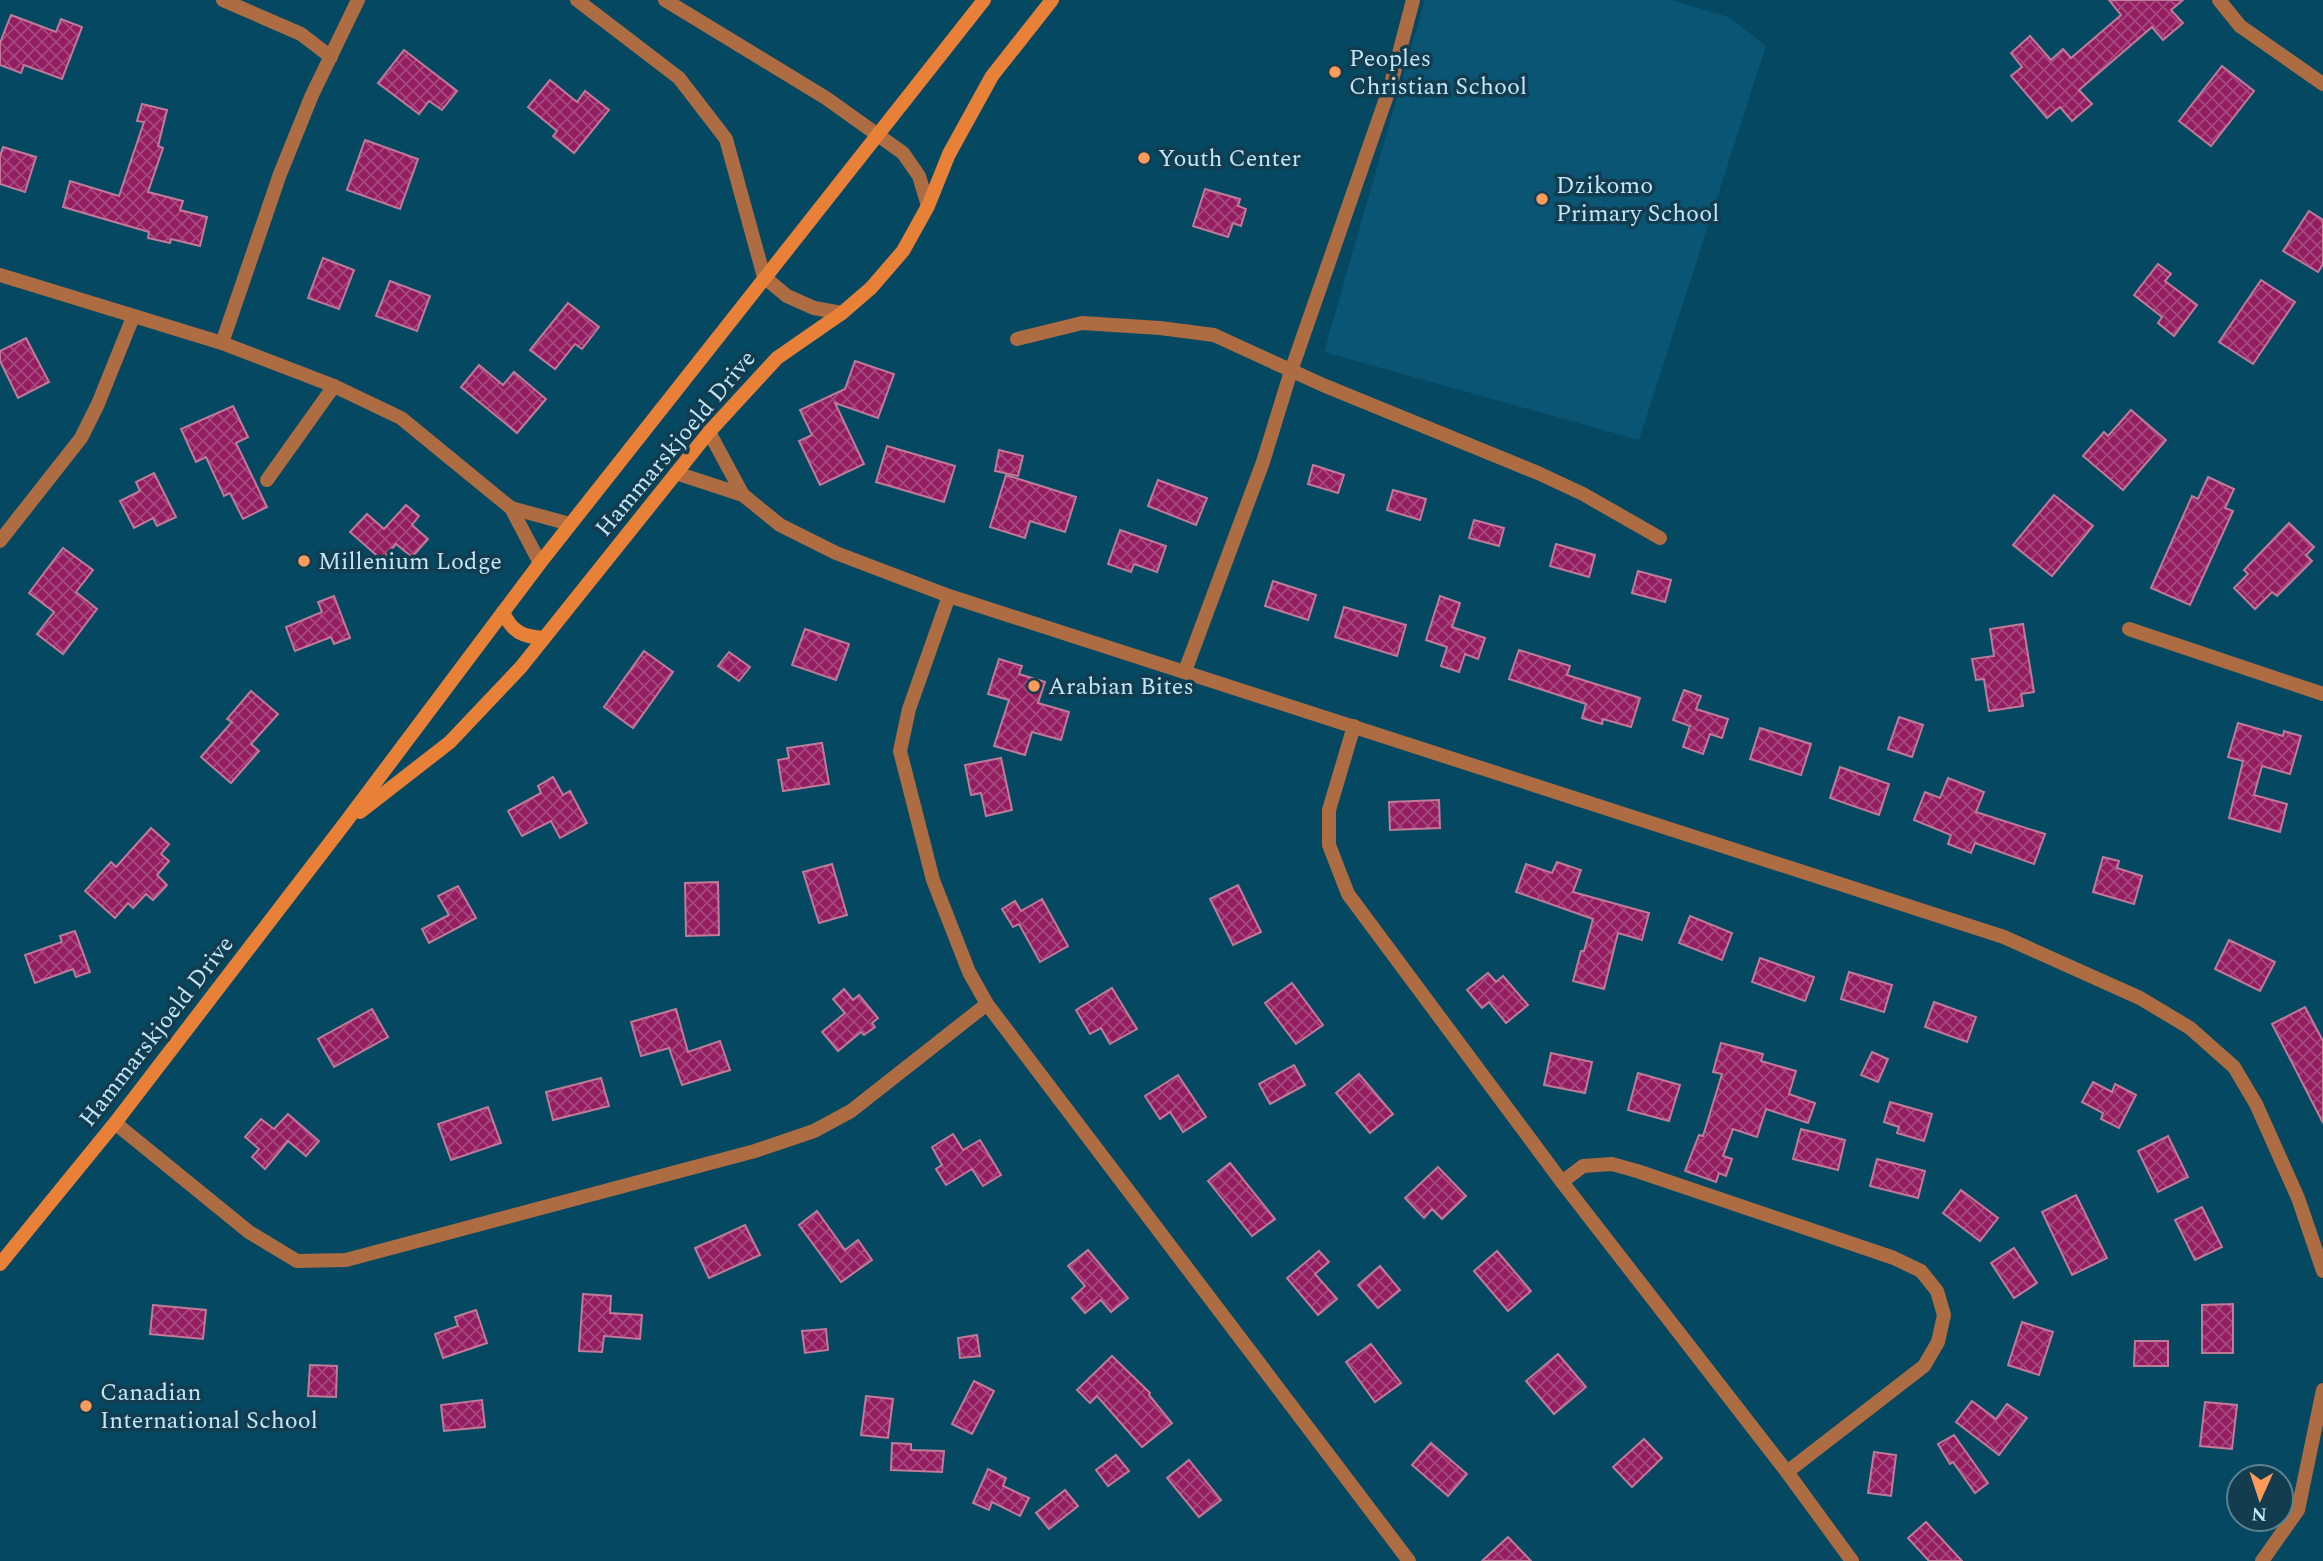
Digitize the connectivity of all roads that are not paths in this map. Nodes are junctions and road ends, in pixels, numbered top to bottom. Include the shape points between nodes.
1 (223, 0) edge
2 (359, 0) edge
3 (577, 0) edge
4 (665, 0) edge
5 (984, 0) edge
6 (1052, 0) edge
7 (1413, 0) edge
8 (2220, 0) edge
9 (331, 57) junction
10 (2323, 84) edge
11 (879, 134) junction
12 (928, 206) junction
13 (0, 275) edge
14 (764, 277) junction
15 (842, 313) junction
16 (133, 317) junction
17 (1017, 340) dead end
18 (222, 343) junction
19 (1291, 371) junction
20 (334, 386) junction
21 (709, 432) junction
22 (676, 473) junction
23 (267, 480) dead end
24 (743, 495) junction
25 (511, 508) junction
26 (570, 524) junction
27 (1660, 538) dead end
28 (0, 541) edge
29 (540, 562) junction
30 (949, 596) junction
31 (503, 612) junction
32 (2129, 629) dead end
33 (544, 638) junction
34 (1185, 671) junction
35 (2323, 694) edge
36 (1354, 726) junction
37 (345, 823) junction
38 (988, 1004) junction
39 (115, 1123) junction
40 (1562, 1182) junction
41 (0, 1264) edge
42 (2323, 1271) edge
43 (2323, 1390) edge
44 (1787, 1472) junction
45 (1409, 1561) edge
46 (1852, 1561) edge
47 (2262, 1561) edge

1 - 9 street via 301,34
2 - 9 street
3 - 14 street via 680,78 726,139
4 - 11 street
5 - 11 main road, Hammarskjoeld Drive
6 - 12 main road, Hammarskjoeld Drive via 992,76 949,154
7 - 19 street via 1391,84
8 - 10 street via 2240,26
9 - 18 street via 280,174
11 - 12 street via 903,153 919,176
11 - 14 main road, Hammarskjoeld Drive
12 - 15 main road, Hammarskjoeld Drive via 903,251
13 - 16 street
14 - 15 street via 787,296
14 - 26 main road, Hammarskjoeld Drive
15 - 21 main road, Hammarskjoeld Drive via 778,358
16 - 18 street
16 - 28 street via 81,439
17 - 19 street via 1082,323 1160,328 1214,335
18 - 20 street
19 - 27 street via 1538,473
19 - 34 street via 1263,463
20 - 23 street
20 - 25 street via 401,418
21 - 22 main road, Hammarskjoeld Drive
21 - 24 street
22 - 24 street
22 - 33 main road, Hammarskjoeld Drive
24 - 30 street via 780,524 836,553
25 - 26 street
25 - 29 street
26 - 29 main road, Hammarskjoeld Drive
29 - 31 main road, Hammarskjoeld Drive
30 - 34 street
30 - 38 street via 909,709 901,751 933,880 969,972
31 - 33 main road via 517,632
31 - 37 main road, Hammarskjoeld Drive
32 - 35 street
33 - 37 main road, Hammarskjoeld Drive via 450,742
34 - 36 street
36 - 40 street via 1329,810 1329,845 1337,870 1348,894
36 - 42 street via 2004,937 2140,998 2190,1028 2234,1067 2256,1104 2298,1198
37 - 39 main road, Hammarskjoeld Drive
38 - 39 street via 851,1111 814,1130 755,1151 346,1260 297,1261 249,1232
38 - 45 street
39 - 41 main road, Hammarskjoeld Drive
40 - 44 street
40 - 44 street via 1583,1166 1612,1164 1637,1171 1894,1258 1921,1271 1937,1291 1944,1315 1938,1342 1924,1366
43 - 47 street via 2298,1510
44 - 46 street

